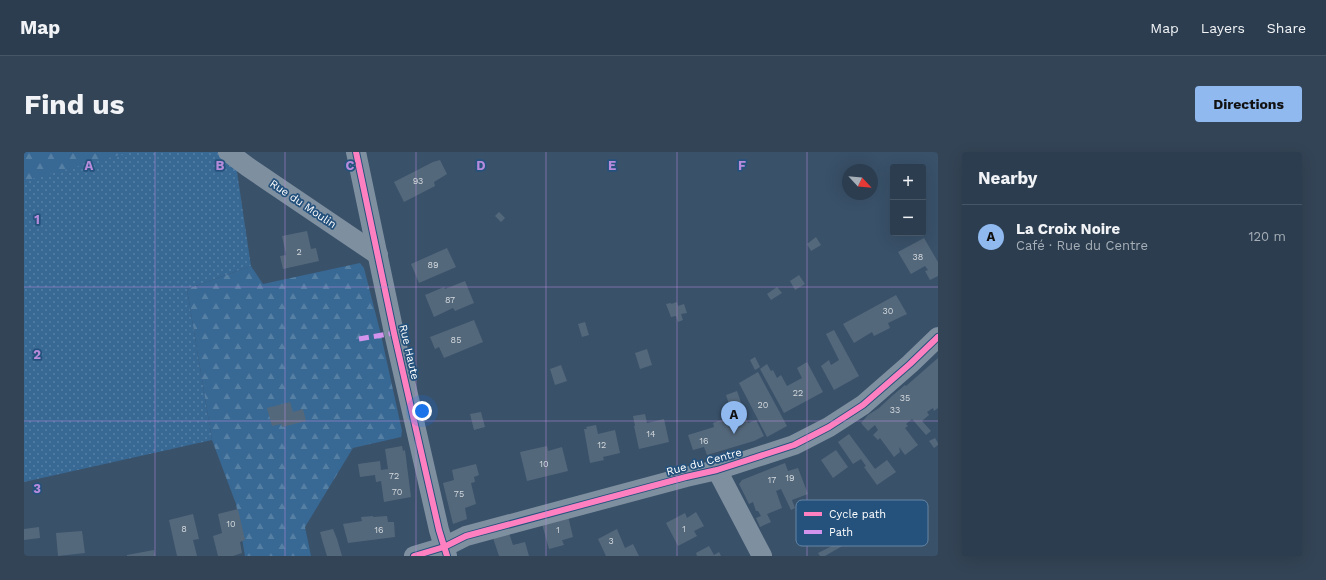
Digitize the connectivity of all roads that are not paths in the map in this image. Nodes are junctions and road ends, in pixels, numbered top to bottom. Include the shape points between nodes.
1 (228, 152) edge
2 (356, 152) edge
3 (378, 255) junction
4 (938, 337) edge
5 (717, 470) junction
6 (445, 551) edge
7 (414, 556) edge
8 (762, 556) edge

1 - 3 street, Rue du Moulin
2 - 3 street, Rue Haute
3 - 6 street, Rue Haute
4 - 5 street, Rue du Centre via 863,405 829,427 794,446
5 - 6 street, Rue du Centre via 466,536
5 - 8 street
6 - 7 street, Rue du Centre

